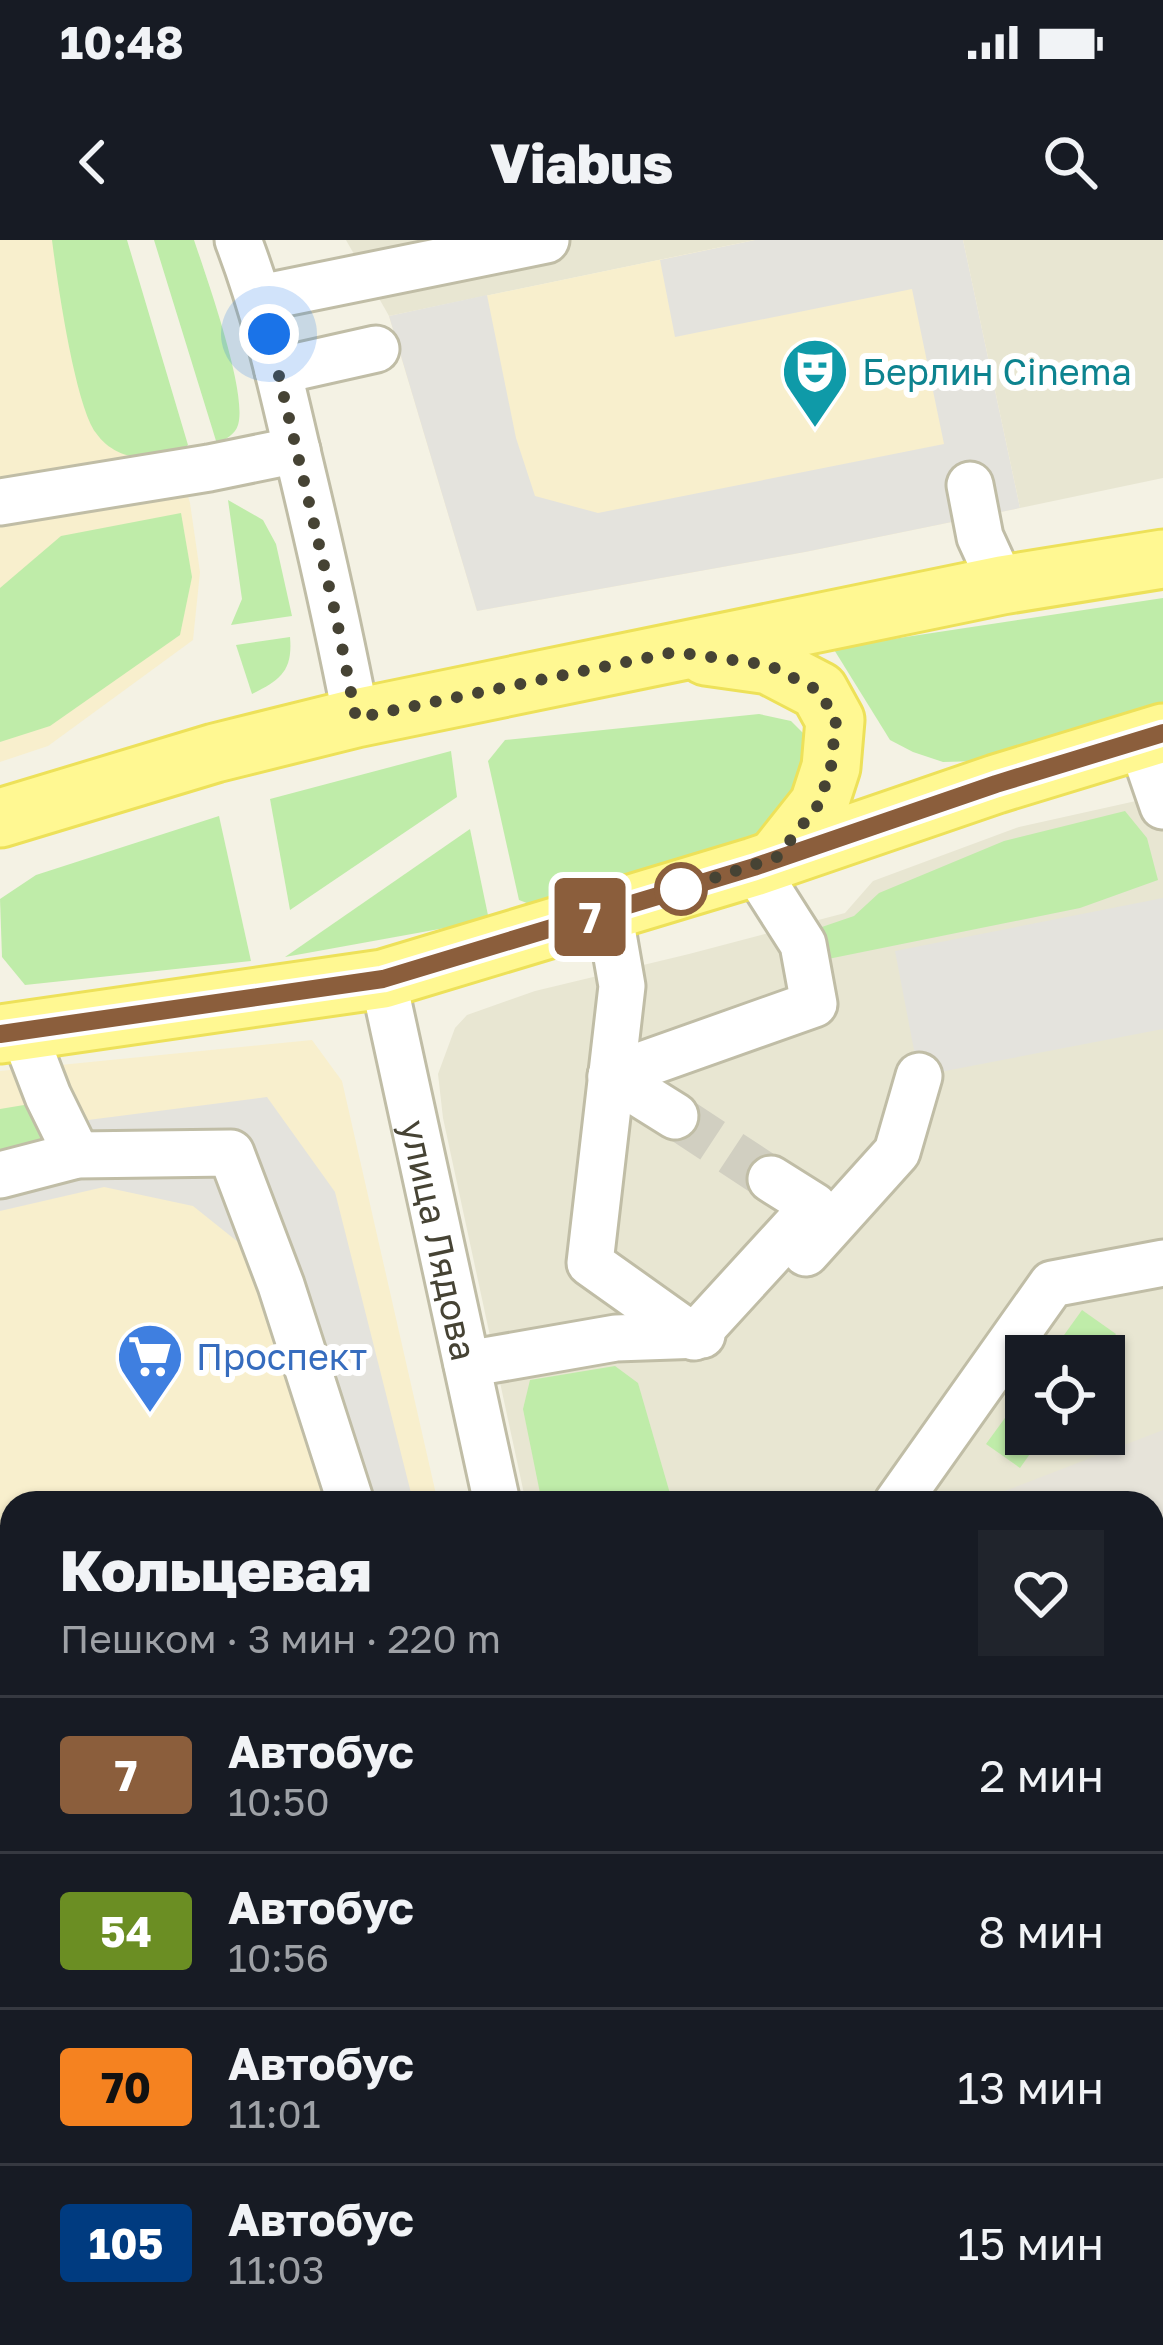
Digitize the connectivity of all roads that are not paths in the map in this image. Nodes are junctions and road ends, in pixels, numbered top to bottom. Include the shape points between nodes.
1 (238, 240) edge
2 (546, 240) edge
3 (260, 298) junction
4 (376, 349) dead end
5 (278, 371) junction
6 (297, 450) junction
7 (970, 484) dead end
8 (0, 502) edge
9 (1163, 539) edge
10 (1163, 560) edge
11 (1002, 585) junction
12 (675, 652) junction
13 (356, 718) junction
14 (1152, 736) edge
15 (1163, 806) edge
16 (0, 818) edge
17 (766, 862) junction
18 (609, 911) junction
19 (383, 979) junction
20 (11, 1033) edge
21 (611, 1076) junction
22 (919, 1076) dead end
23 (675, 1116) tunnel mouth
24 (77, 1155) junction
25 (0, 1174) edge
26 (771, 1179) tunnel mouth
27 (1163, 1263) edge
28 (694, 1337) junction
29 (467, 1364) junction
30 (347, 1491) edge
31 (494, 1491) edge
32 (905, 1491) edge

1 - 3 street
2 - 3 street
3 - 5 street
4 - 5 street
5 - 6 street
6 - 8 street
6 - 13 street
7 - 11 street via 980,537
9 - 11 street
10 - 11 main road
11 - 12 main road
12 - 13 main road
12 - 17 main road via 769,665 819,691 836,720 819,804
13 - 16 main road
14 - 15 street
14 - 17 main road
17 - 18 main road
17 - 21 street via 803,944 814,1004
18 - 19 main road
18 - 21 street via 622,986
19 - 20 main road
19 - 29 street, улица Лядова
20 - 24 street
21 - 23 street
21 - 28 street via 590,1263
22 - 28 street via 897,1152 740,1326
24 - 25 street
24 - 30 street via 231,1154
26 - 28 street via 814,1206
27 - 32 street via 1052,1284
28 - 29 street via 616,1338
29 - 31 street, улица Лядова

